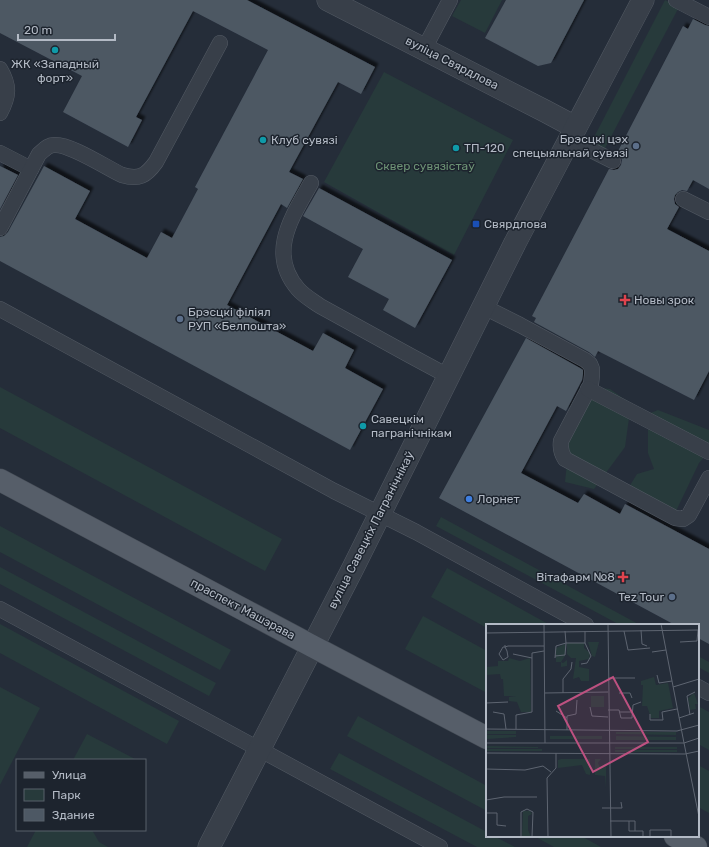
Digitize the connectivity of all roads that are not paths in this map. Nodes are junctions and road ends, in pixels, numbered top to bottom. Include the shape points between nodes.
1 (328, 0) edge
2 (450, 0) edge
3 (643, 0) edge
4 (676, 0) edge
5 (709, 17) edge
6 (220, 43) dead end
7 (424, 49) junction
8 (0, 69) edge
9 (0, 113) edge
10 (572, 133) junction
11 (0, 152) edge
12 (613, 161) dead end
13 (32, 169) junction
14 (311, 183) dead end
15 (683, 198) dead end
16 (709, 212) edge
17 (0, 228) edge
18 (484, 307) junction
19 (0, 310) edge
20 (448, 376) junction
21 (588, 389) junction
22 (709, 452) edge
23 (709, 478) edge
24 (0, 480) edge
25 (380, 514) junction
26 (0, 609) edge
27 (584, 624) edge
28 (312, 646) junction
29 (699, 687) edge
30 (709, 692) edge
31 (486, 737) edge
32 (259, 749) junction
33 (677, 837) edge
34 (208, 847) edge
35 (440, 847) edge
36 (696, 847) edge

1 - 7 street, вуліца Свярдлова
2 - 7 lane
3 - 10 street, вуліца Савецкіх Пагранічнікаў
4 - 5 lane
6 - 13 lane via 156,162 144,175 122,175 70,148 59,145 48,146 43,150
7 - 10 street, вуліца Свярдлова via 538,108
8 - 9 lane via 7,87 7,98
10 - 12 lane
10 - 18 street, вуліца Савецкіх Пагранічнікаў
11 - 13 lane
13 - 17 lane
14 - 20 lane via 290,222 283,244 285,267 290,278 298,289 320,306
15 - 16 lane
18 - 20 street, вуліца Савецкіх Пагранічнікаў
18 - 21 lane via 585,360 592,369
19 - 25 lane
20 - 25 street, вуліца Савецкіх Пагранічнікаў
21 - 22 lane
21 - 23 lane via 561,441 561,450 566,459 675,518 683,519 689,515
24 - 28 main road, праспект Машэрава
25 - 27 lane
25 - 28 street, вуліца Савецкіх Пагранічнікаў
26 - 32 lane
28 - 31 main road, праспект Машэрава
28 - 32 street, вуліца Савецкіх Пагранічнікаў
29 - 30 lane
32 - 34 street, вуліца Савецкіх Пагранічнікаў
32 - 35 lane
33 - 36 main road

